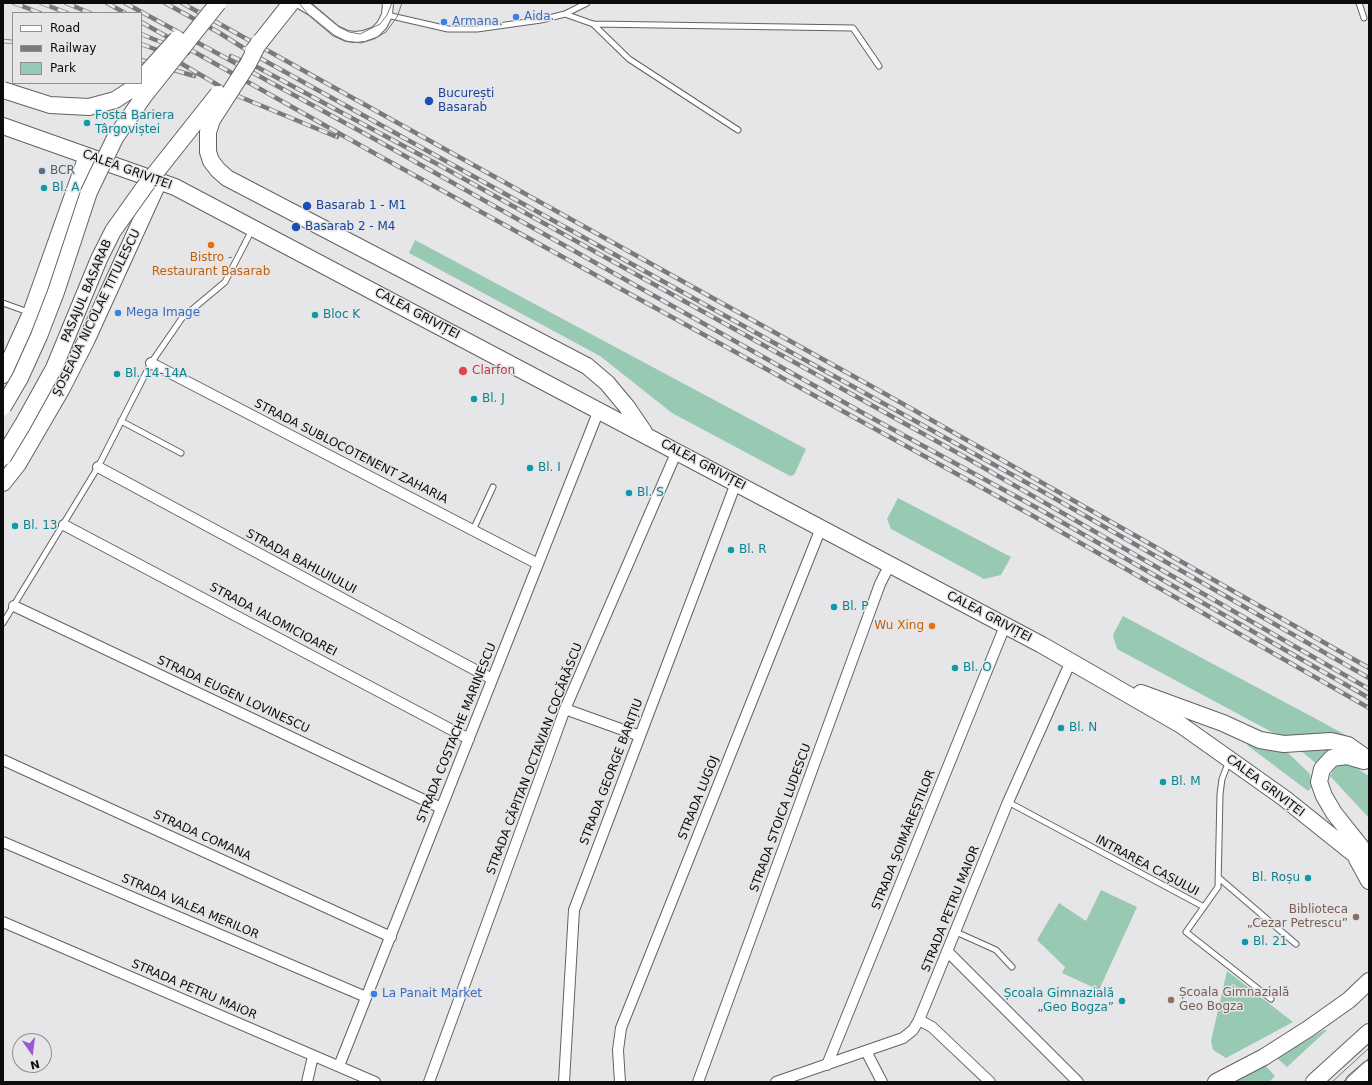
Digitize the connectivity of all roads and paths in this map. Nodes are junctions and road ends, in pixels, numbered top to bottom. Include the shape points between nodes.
1 (218, 3) edge
2 (291, 3) edge
3 (299, 3) edge
4 (388, 3) edge
5 (587, 3) edge
6 (1359, 3) edge
7 (565, 14) junction
8 (387, 15) junction
9 (1364, 18) dead end
10 (593, 24) junction
11 (259, 42) junction
12 (879, 66) dead end
13 (142, 78) edge
14 (137, 84) edge
15 (3, 90) edge
16 (3, 126) edge
17 (738, 130) dead end
18 (87, 156) junction
19 (159, 181) junction
20 (254, 228) junction
21 (3, 303) edge
22 (31, 313) junction
23 (151, 363) junction
24 (3, 375) edge
25 (3, 406) edge
26 (600, 410) junction
27 (121, 421) junction
28 (646, 435) junction
29 (677, 451) junction
30 (181, 454) dead end
31 (3, 457) edge
32 (98, 467) junction
33 (3, 483) edge
34 (736, 483) junction
35 (493, 487) dead end
36 (64, 525) junction
37 (820, 528) junction
38 (473, 530) junction
39 (538, 564) junction
40 (890, 564) junction
41 (14, 606) junction
42 (3, 623) edge
43 (1005, 626) junction
44 (1071, 661) junction
45 (492, 679) junction
46 (1106, 681) junction
47 (565, 709) junction
48 (640, 736) junction
49 (469, 738) junction
50 (1230, 759) junction
51 (3, 760) edge
52 (1369, 761) edge
53 (1008, 802) junction
54 (441, 808) junction
55 (3, 842) edge
56 (1361, 856) edge
57 (1369, 866) edge
58 (1218, 878) junction
59 (1369, 881) edge
60 (1204, 907) junction
61 (3, 922) edge
62 (956, 932) junction
63 (391, 937) junction
64 (1296, 944) dead end
65 (948, 952) junction
66 (1012, 966) dead end
67 (1366, 986) edge
68 (366, 997) junction
69 (1271, 999) dead end
70 (919, 1020) junction
71 (1369, 1032) edge
72 (866, 1051) junction
73 (313, 1056) junction
74 (827, 1065) junction
75 (339, 1066) junction
76 (1369, 1068) edge
77 (781, 1081) edge
78 (307, 1082) edge
79 (375, 1082) edge
80 (429, 1082) edge
81 (564, 1082) edge
82 (620, 1082) edge
83 (698, 1082) edge
84 (882, 1082) edge
85 (990, 1082) edge
86 (1078, 1082) edge
87 (1216, 1082) edge
88 (1314, 1082) edge
89 (1354, 1082) edge

1 - 13 main road, bridge via 191,23
1 - 25 main road, bridge via 114,138 89,192 39,336 20,378
2 - 11 main road, PASAJUL BASARAB, bridge
3 - 8 street via 347,36 364,36 374,32 382,25
4 - 8 street
5 - 7 lane
6 - 9 lane
7 - 8 lane via 518,25 477,29 448,28
7 - 10 lane
10 - 12 lane via 853,28
10 - 17 lane via 628,59
11 - 28 main road, bridge via 212,120 208,132 208,152 218,170 228,178 587,366 607,383
11 - 31 main road, PASAJUL BASARAB, bridge via 145,186 113,231 54,368
14 - 15 main road, bridge via 115,100 89,107 50,105
16 - 18 main road, CALEA GRIVIȚEI
18 - 19 main road, CALEA GRIVIȚEI
18 - 22 main road
19 - 20 main road, CALEA GRIVIȚEI
19 - 33 main road, ȘOSEAUA NICOLAE TITULESCU via 64,384 18,464
20 - 23 lane via 225,282 182,318
20 - 26 main road, CALEA GRIVIȚEI
21 - 22 lane
22 - 24 main road
23 - 27 lane
23 - 38 street, STRADA SUBLOCOTENENT ZAHARIA
26 - 28 main road, CALEA GRIVIȚEI
26 - 39 street, STRADA COSTACHE MARINESCU
27 - 30 lane
27 - 32 lane
28 - 29 main road, CALEA GRIVIȚEI
29 - 34 main road, CALEA GRIVIȚEI
29 - 47 street, STRADA CĂPITAN OCTAVIAN COCĂRĂSCU
32 - 36 lane
32 - 45 street, STRADA BAHLUIULUI
34 - 37 main road, CALEA GRIVIȚEI
34 - 48 street, STRADA GEORGE BARIȚIU
35 - 38 lane
36 - 41 lane
36 - 49 street, STRADA IALOMICIOAREI
37 - 40 main road, CALEA GRIVIȚEI
37 - 82 street, STRADA LUGOJ via 621,1028 618,1050
38 - 39 street, STRADA SUBLOCOTENENT ZAHARIA
39 - 45 street, STRADA COSTACHE MARINESCU
40 - 43 main road, CALEA GRIVIȚEI
40 - 83 street, STRADA STOICA LUDESCU
41 - 42 lane
41 - 54 street, STRADA EUGEN LOVINESCU
43 - 44 main road, CALEA GRIVIȚEI
43 - 74 street, STRADA ȘOIMĂREȘTILOR
44 - 46 main road, CALEA GRIVIȚEI
44 - 53 street, STRADA PETRU MAIOR
45 - 49 street, STRADA COSTACHE MARINESCU
46 - 50 main road, CALEA GRIVIȚEI via 1181,725
46 - 52 main road via 1223,723 1260,740 1284,744 1331,741 1348,745
47 - 48 street
47 - 80 street, STRADA CĂPITAN OCTAVIAN COCĂRĂSCU
48 - 81 street, STRADA GEORGE BARIȚIU via 574,910
49 - 54 street, STRADA COSTACHE MARINESCU
50 - 56 main road, CALEA GRIVIȚEI
50 - 58 lane, INTRAREA CAȘULUI via 1222,779 1220,794
51 - 63 street, STRADA COMANA
52 - 56 main road via 1347,756 1332,758 1324,766 1319,782 1331,809
53 - 60 lane, INTRAREA CAȘULUI
53 - 62 street, STRADA PETRU MAIOR
54 - 63 street, STRADA COSTACHE MARINESCU
55 - 68 street, STRADA VALEA MERILOR
56 - 57 main road, CALEA GRIVIȚEI
56 - 59 main road
58 - 60 lane, INTRAREA CAȘULUI via 1218,887
58 - 64 lane
60 - 69 lane via 1186,932
61 - 73 street, STRADA PETRU MAIOR
62 - 65 street, STRADA PETRU MAIOR
62 - 66 lane via 996,950
63 - 68 street, STRADA COSTACHE MARINESCU
65 - 70 street, STRADA PETRU MAIOR
65 - 86 street
67 - 87 main road via 1304,1032
68 - 75 street, STRADA COSTACHE MARINESCU
70 - 72 street, STRADA PETRU MAIOR via 913,1030 903,1038
70 - 85 street via 932,1027
71 - 88 main road
72 - 74 street, STRADA PETRU MAIOR
72 - 84 street
73 - 75 street, STRADA PETRU MAIOR
73 - 78 street
74 - 77 street, STRADA PETRU MAIOR
75 - 79 street, STRADA PETRU MAIOR
76 - 89 main road

